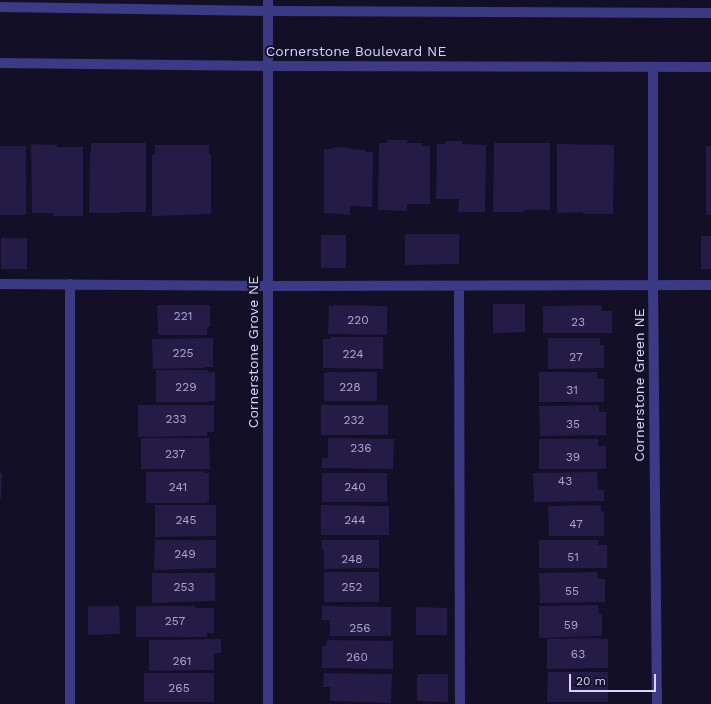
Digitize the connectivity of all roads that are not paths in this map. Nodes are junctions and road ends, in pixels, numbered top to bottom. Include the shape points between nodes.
1 (268, 0) edge
2 (0, 7) edge
3 (268, 11) junction
4 (711, 13) edge
5 (0, 63) edge
6 (268, 66) junction
7 (654, 67) junction
8 (711, 67) edge
9 (0, 284) edge
10 (70, 284) junction
11 (268, 286) junction
12 (459, 286) junction
13 (654, 286) junction
14 (711, 286) edge
15 (70, 704) edge
16 (268, 704) edge
17 (460, 704) edge
18 (656, 704) edge

1 - 3 street, Cornerstone Grove NE
2 - 3 street
3 - 4 street
3 - 6 street, Cornerstone Grove NE
5 - 6 street, Cornerstone Boulevard NE
6 - 7 street, Cornerstone Boulevard NE
6 - 11 street, Cornerstone Grove NE
7 - 8 street, Cornerstone Boulevard NE
7 - 13 street, Cornerstone Green NE
9 - 10 street
10 - 11 street
10 - 15 street
11 - 12 street
11 - 16 street, Cornerstone Grove NE
12 - 13 street
12 - 17 street
13 - 14 street
13 - 18 street, Cornerstone Green NE

